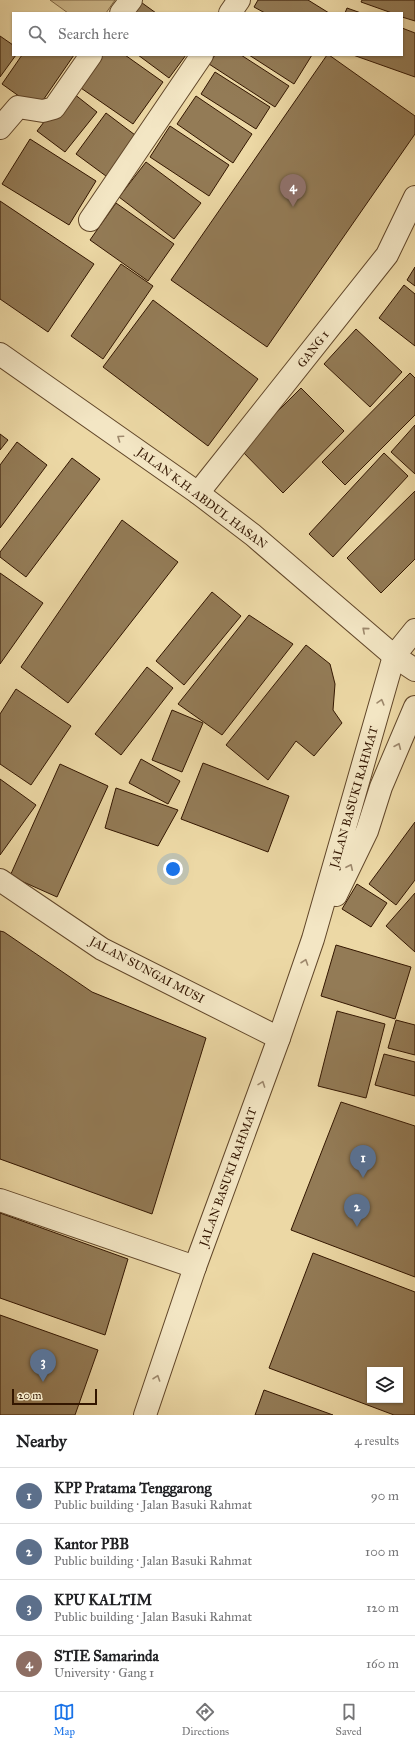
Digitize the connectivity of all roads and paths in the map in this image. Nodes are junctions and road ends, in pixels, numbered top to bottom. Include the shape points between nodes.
1 (130, 0) edge
2 (239, 0) edge
3 (122, 12) edge
4 (231, 12) edge
5 (90, 56) edge
6 (201, 56) edge
7 (0, 128) edge
8 (415, 197) edge
9 (90, 220) dead end
10 (0, 354) edge
11 (198, 493) junction
12 (415, 630) edge
13 (394, 656) junction
14 (415, 670) edge
15 (415, 707) edge
16 (0, 880) edge
17 (313, 939) junction
18 (279, 1038) junction
19 (0, 1200) edge
20 (195, 1267) junction
21 (145, 1415) edge

1 - 3 street
2 - 4 street
5 - 7 street via 54,108 43,111 18,107
6 - 9 street
8 - 11 street, GANG 1 via 387,255
11 -> 10 street, JALAN K.H. ABDUL HASAN
13 -> 11 street, JALAN K.H. ABDUL HASAN via 253,534
12 - 13 street
13 - 14 street, JALAN K.H. ABDUL HASAN
17 -> 13 street, JALAN BASUKI RAHMAT
17 -> 15 street, JALAN BASUKI RAHMAT via 367,831 381,787
16 - 18 street, JALAN SUNGAI MUSI via 102,949
18 -> 17 street, JALAN BASUKI RAHMAT
20 -> 18 street, JALAN BASUKI RAHMAT
19 - 20 street
21 -> 20 street, JALAN BASUKI RAHMAT

